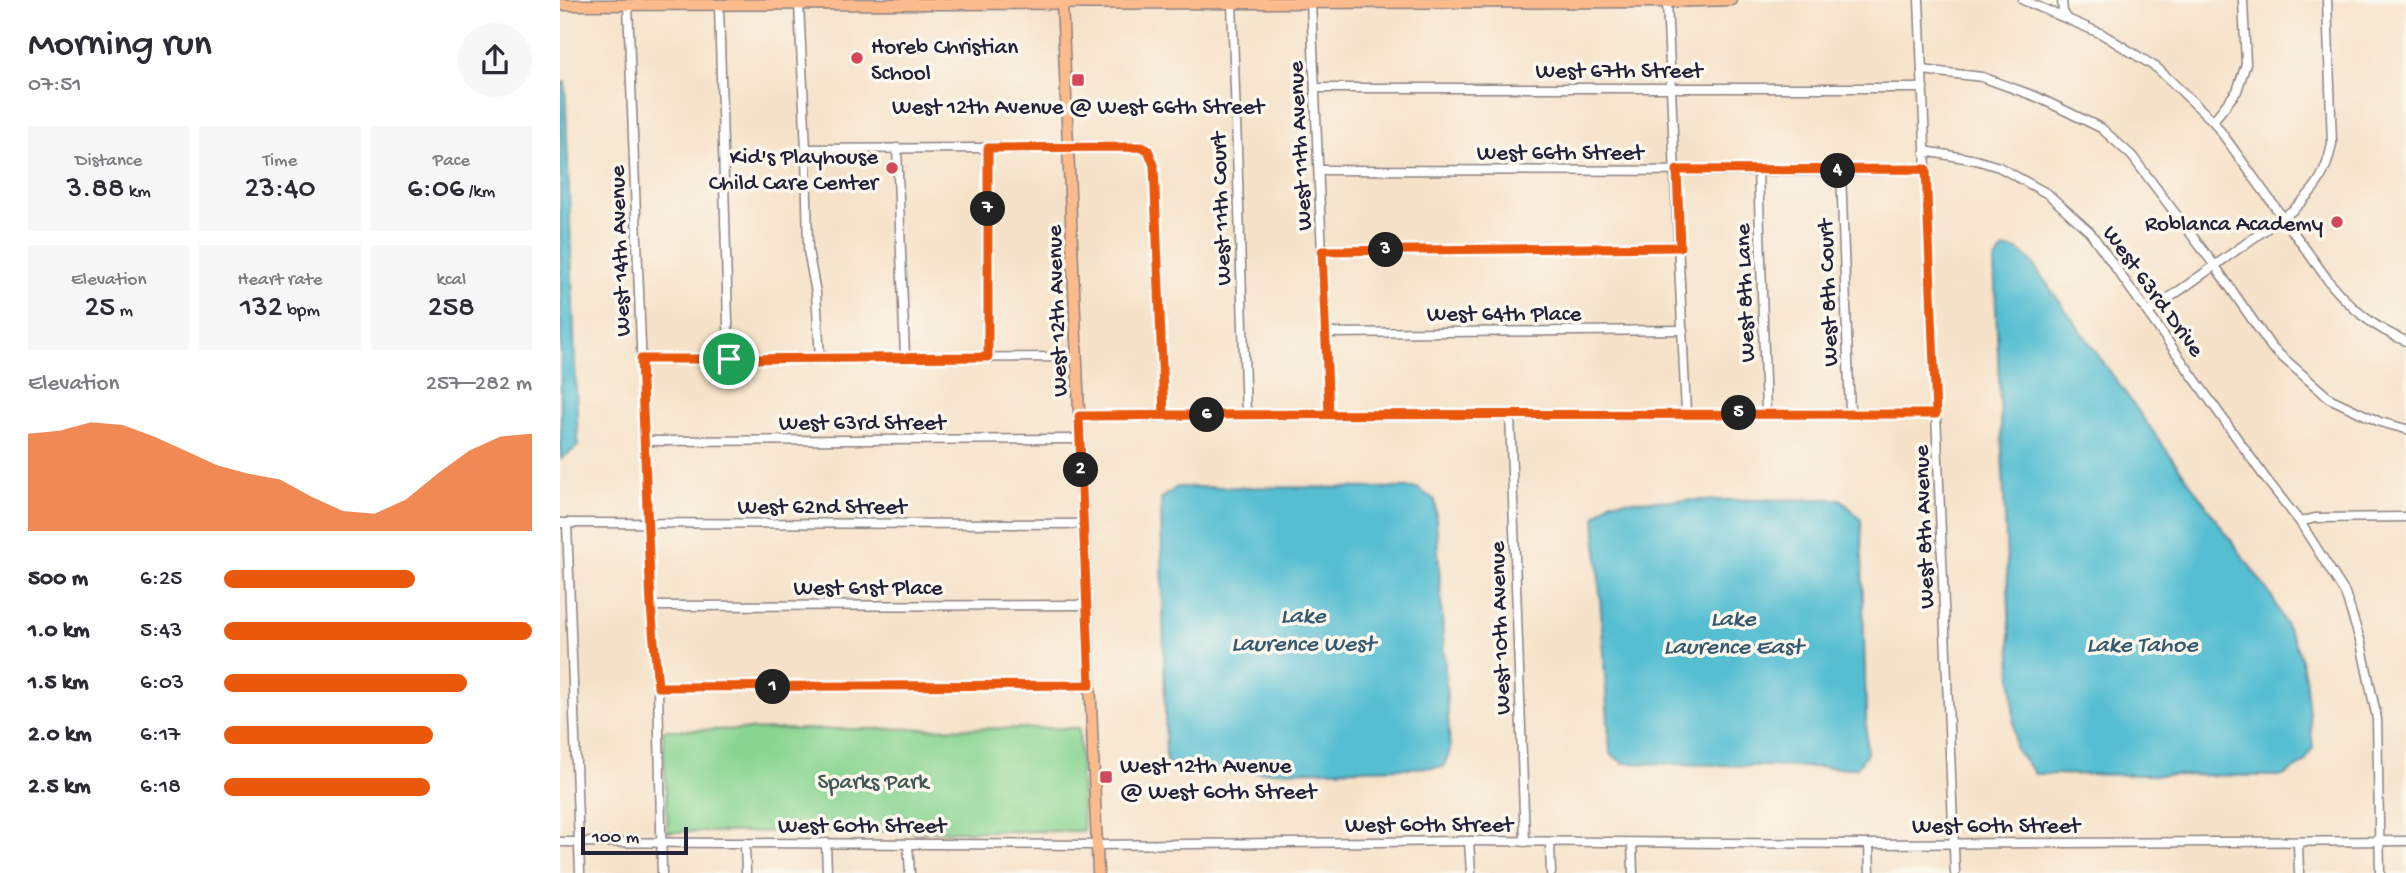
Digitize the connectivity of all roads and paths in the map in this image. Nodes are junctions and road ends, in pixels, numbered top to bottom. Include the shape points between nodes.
1 (1731, 0) edge
2 (1919, 0) edge
3 (2023, 0) edge
4 (2062, 0) edge
5 (2243, 0) edge
6 (2327, 0) edge
7 (586, 2) edge
8 (1062, 2) edge
9 (1232, 2) junction
10 (1311, 2) junction
11 (1667, 2) junction
12 (785, 3) edge
13 (560, 5) edge
14 (628, 5) junction
15 (719, 5) junction
16 (799, 5) junction
17 (2067, 18) junction
18 (1922, 71) junction
19 (1315, 88) junction
20 (1671, 88) junction
21 (1923, 88) junction
22 (2213, 121) junction
23 (1068, 147) junction
24 (897, 148) junction
25 (988, 148) junction
26 (806, 149) junction
27 (1925, 151) junction
28 (1926, 169) junction
29 (1319, 170) junction
30 (1677, 170) junction
31 (1758, 170) junction
32 (1842, 171) junction
33 (2283, 216) junction
34 (1680, 247) junction
35 (1322, 251) junction
36 (2215, 266) junction
37 (2148, 313) junction
38 (1683, 330) junction
39 (1326, 332) junction
40 (2406, 341) edge
41 (988, 357) junction
42 (1077, 357) junction
43 (820, 358) junction
44 (905, 358) junction
45 (641, 359) junction
46 (729, 359) junction
47 (1686, 413) junction
48 (1766, 413) junction
49 (1329, 414) junction
50 (1510, 414) junction
51 (1850, 414) junction
52 (1936, 414) junction
53 (1164, 415) junction
54 (1246, 415) junction
55 (1079, 416) junction
56 (2406, 429) edge
57 (1080, 439) junction
58 (644, 441) junction
59 (2406, 517) edge
60 (2300, 522) junction
61 (564, 523) edge
62 (648, 524) junction
63 (1084, 524) junction
64 (1085, 605) junction
65 (651, 606) junction
66 (1090, 685) junction
67 (658, 687) junction
68 (1469, 841) junction
69 (2379, 841) junction
70 (2406, 841) edge
71 (560, 842) edge
72 (1525, 842) junction
73 (1550, 842) junction
74 (2298, 842) junction
75 (579, 843) junction
76 (660, 843) junction
77 (826, 843) junction
78 (1632, 843) junction
79 (1954, 843) junction
80 (745, 844) junction
81 (908, 844) junction
82 (1869, 844) junction
83 (1097, 845) junction
84 (580, 873) edge
85 (662, 873) edge
86 (746, 873) edge
87 (827, 873) edge
88 (910, 873) edge
89 (1098, 873) edge
90 (1471, 873) edge
91 (1551, 873) edge
92 (1633, 873) edge
93 (1870, 873) edge
94 (1955, 873) edge
95 (2299, 873) edge
96 (2380, 873) edge

1 - 11 main road
2 - 18 street, West 8th Avenue
3 - 17 street
4 - 17 street
5 - 22 street via 2246,64 2237,91
6 - 33 street via 2332,144 2328,166 2313,192
7 - 13 main road
7 - 14 main road
8 - 9 main road
8 - 16 main road
8 - 23 main road, West 12th Avenue
9 - 10 main road
9 - 54 street, West 11th Court
10 - 11 main road
10 - 19 street, West 11th Avenue
11 - 20 street
12 - 15 main road
12 - 16 main road
14 - 15 main road
14 - 45 street, West 14th Avenue
15 - 46 street
16 - 26 street
17 - 22 street via 2157,68
18 - 21 street, West 8th Avenue
18 - 36 street via 1982,77 2101,128 2132,156
19 - 20 street, West 67th Street
19 - 29 street, West 11th Avenue
20 - 21 street, West 67th Street
20 - 30 street
21 - 27 street, West 8th Avenue
22 - 33 street
23 - 25 street
23 - 42 main road, West 12th Avenue
23 - 53 street via 1142,147 1154,165
24 - 25 street
24 - 26 street
24 - 44 street
25 - 41 street
26 - 43 street via 808,250
27 - 28 street, West 8th Avenue
27 - 37 street, West 63rd Drive via 1999,167 2048,194 2090,232
28 - 32 street, West 66th Street
28 - 52 street, West 8th Avenue
29 - 30 street, West 66th Street
29 - 35 street, West 11th Avenue
30 - 31 street, West 66th Street
30 - 34 street
31 - 32 street, West 66th Street
31 - 48 street, West 8th Lane
32 - 51 street, West 8th Court
33 - 36 street
33 - 40 street via 2350,306 2372,324
34 - 35 street
34 - 38 street
35 - 39 street, West 11th Avenue
36 - 37 street
36 - 56 street via 2272,348 2294,370 2329,398
37 - 60 street, West 63rd Drive
38 - 39 street, West 64th Place
38 - 47 street
39 - 49 street, West 11th Avenue
41 - 42 street
41 - 44 street
42 - 55 main road, West 12th Avenue
43 - 44 street
43 - 46 street
45 - 46 street
45 - 58 street, West 14th Avenue
47 - 48 street
47 - 50 street
48 - 51 street
49 - 50 street
49 - 54 street
50 - 72 street, West 10th Avenue
51 - 52 street
52 - 79 street, West 8th Avenue
53 - 54 street
53 - 55 street
55 - 57 main road, West 12th Avenue
57 - 58 street, West 63rd Street
57 - 63 main road, West 12th Avenue
58 - 62 street, West 14th Avenue
59 - 60 street
60 - 69 street, West 63rd Drive via 2345,593 2361,643 2377,719
61 - 62 street, West 62nd Street
61 - 75 street
62 - 63 street, West 62nd Street
62 - 65 street, West 14th Avenue
63 - 64 main road, West 12th Avenue
64 - 65 street, West 61st Place
64 - 66 main road, West 12th Avenue
65 - 67 street, West 14th Avenue
66 - 67 street
66 - 83 main road, West 12th Avenue
67 - 76 street, West 14th Avenue
68 - 72 street, West 60th Street
68 - 83 street, West 60th Street
68 - 90 street
69 - 70 street, West 60th Street
69 - 74 street, West 60th Street
69 - 96 street, West 63rd Drive
71 - 75 street, West 60th Street
72 - 73 street, West 60th Street
73 - 78 street, West 60th Street
73 - 91 street
74 - 79 street, West 60th Street
74 - 95 street
75 - 76 street, West 60th Street
75 - 84 street
76 - 80 street, West 60th Street
76 - 85 street, West 14th Avenue
77 - 80 street, West 60th Street
77 - 81 street, West 60th Street
77 - 87 street
78 - 82 street, West 60th Street
78 - 92 street
79 - 82 street, West 60th Street
79 - 94 street, West 8th Avenue
80 - 86 street
81 - 83 street, West 60th Street
81 - 88 street
82 - 93 street
83 - 89 main road, West 12th Avenue

